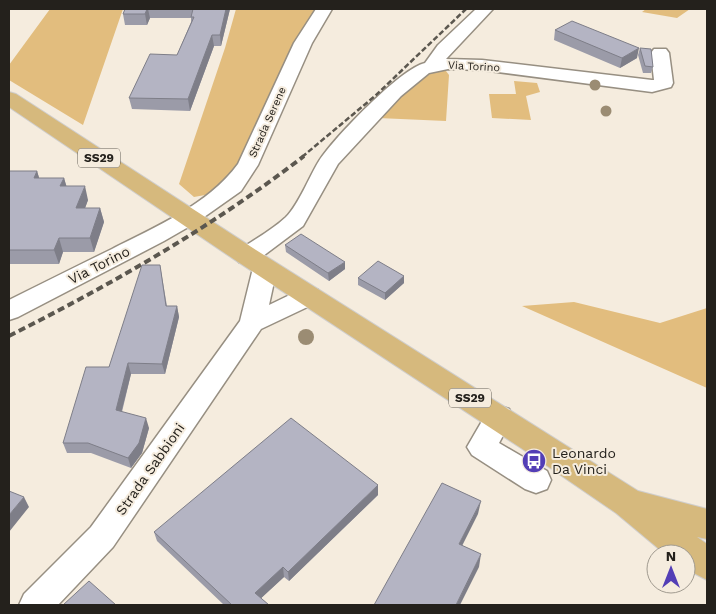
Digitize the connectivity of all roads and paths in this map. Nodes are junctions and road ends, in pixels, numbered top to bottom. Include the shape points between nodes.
1 (324, 9) edge
2 (484, 9) edge
3 (660, 53) dead end
4 (433, 65) junction
5 (9, 98) edge
6 (189, 217) junction
7 (256, 262) junction
8 (309, 296) junction
9 (9, 311) edge
10 (252, 323) junction
11 (499, 417) junction
12 (536, 480) dead end
13 (628, 503) junction
14 (707, 524) edge
15 (707, 564) edge
16 (36, 605) edge

1 - 6 street, Strada Serene via 303,43 248,165 233,186
2 - 4 street via 444,49
3 - 4 street, Via Torino via 664,83 652,86 505,67
4 - 7 street, Via Torino via 394,92 348,140 330,162 295,221
5 - 6 main road, SS29
6 - 7 main road, SS29
6 - 9 street, Via Torino
7 - 8 main road, SS29
7 - 10 street, Strada Sabbioni
8 - 10 street, Strada Sabbioni
8 - 11 main road, SS29
10 - 16 street, Strada Sabbioni via 102,537
11 - 12 street via 482,447
11 - 13 main road, SS29
13 - 14 main road, SS29
13 - 15 main road, SS29

